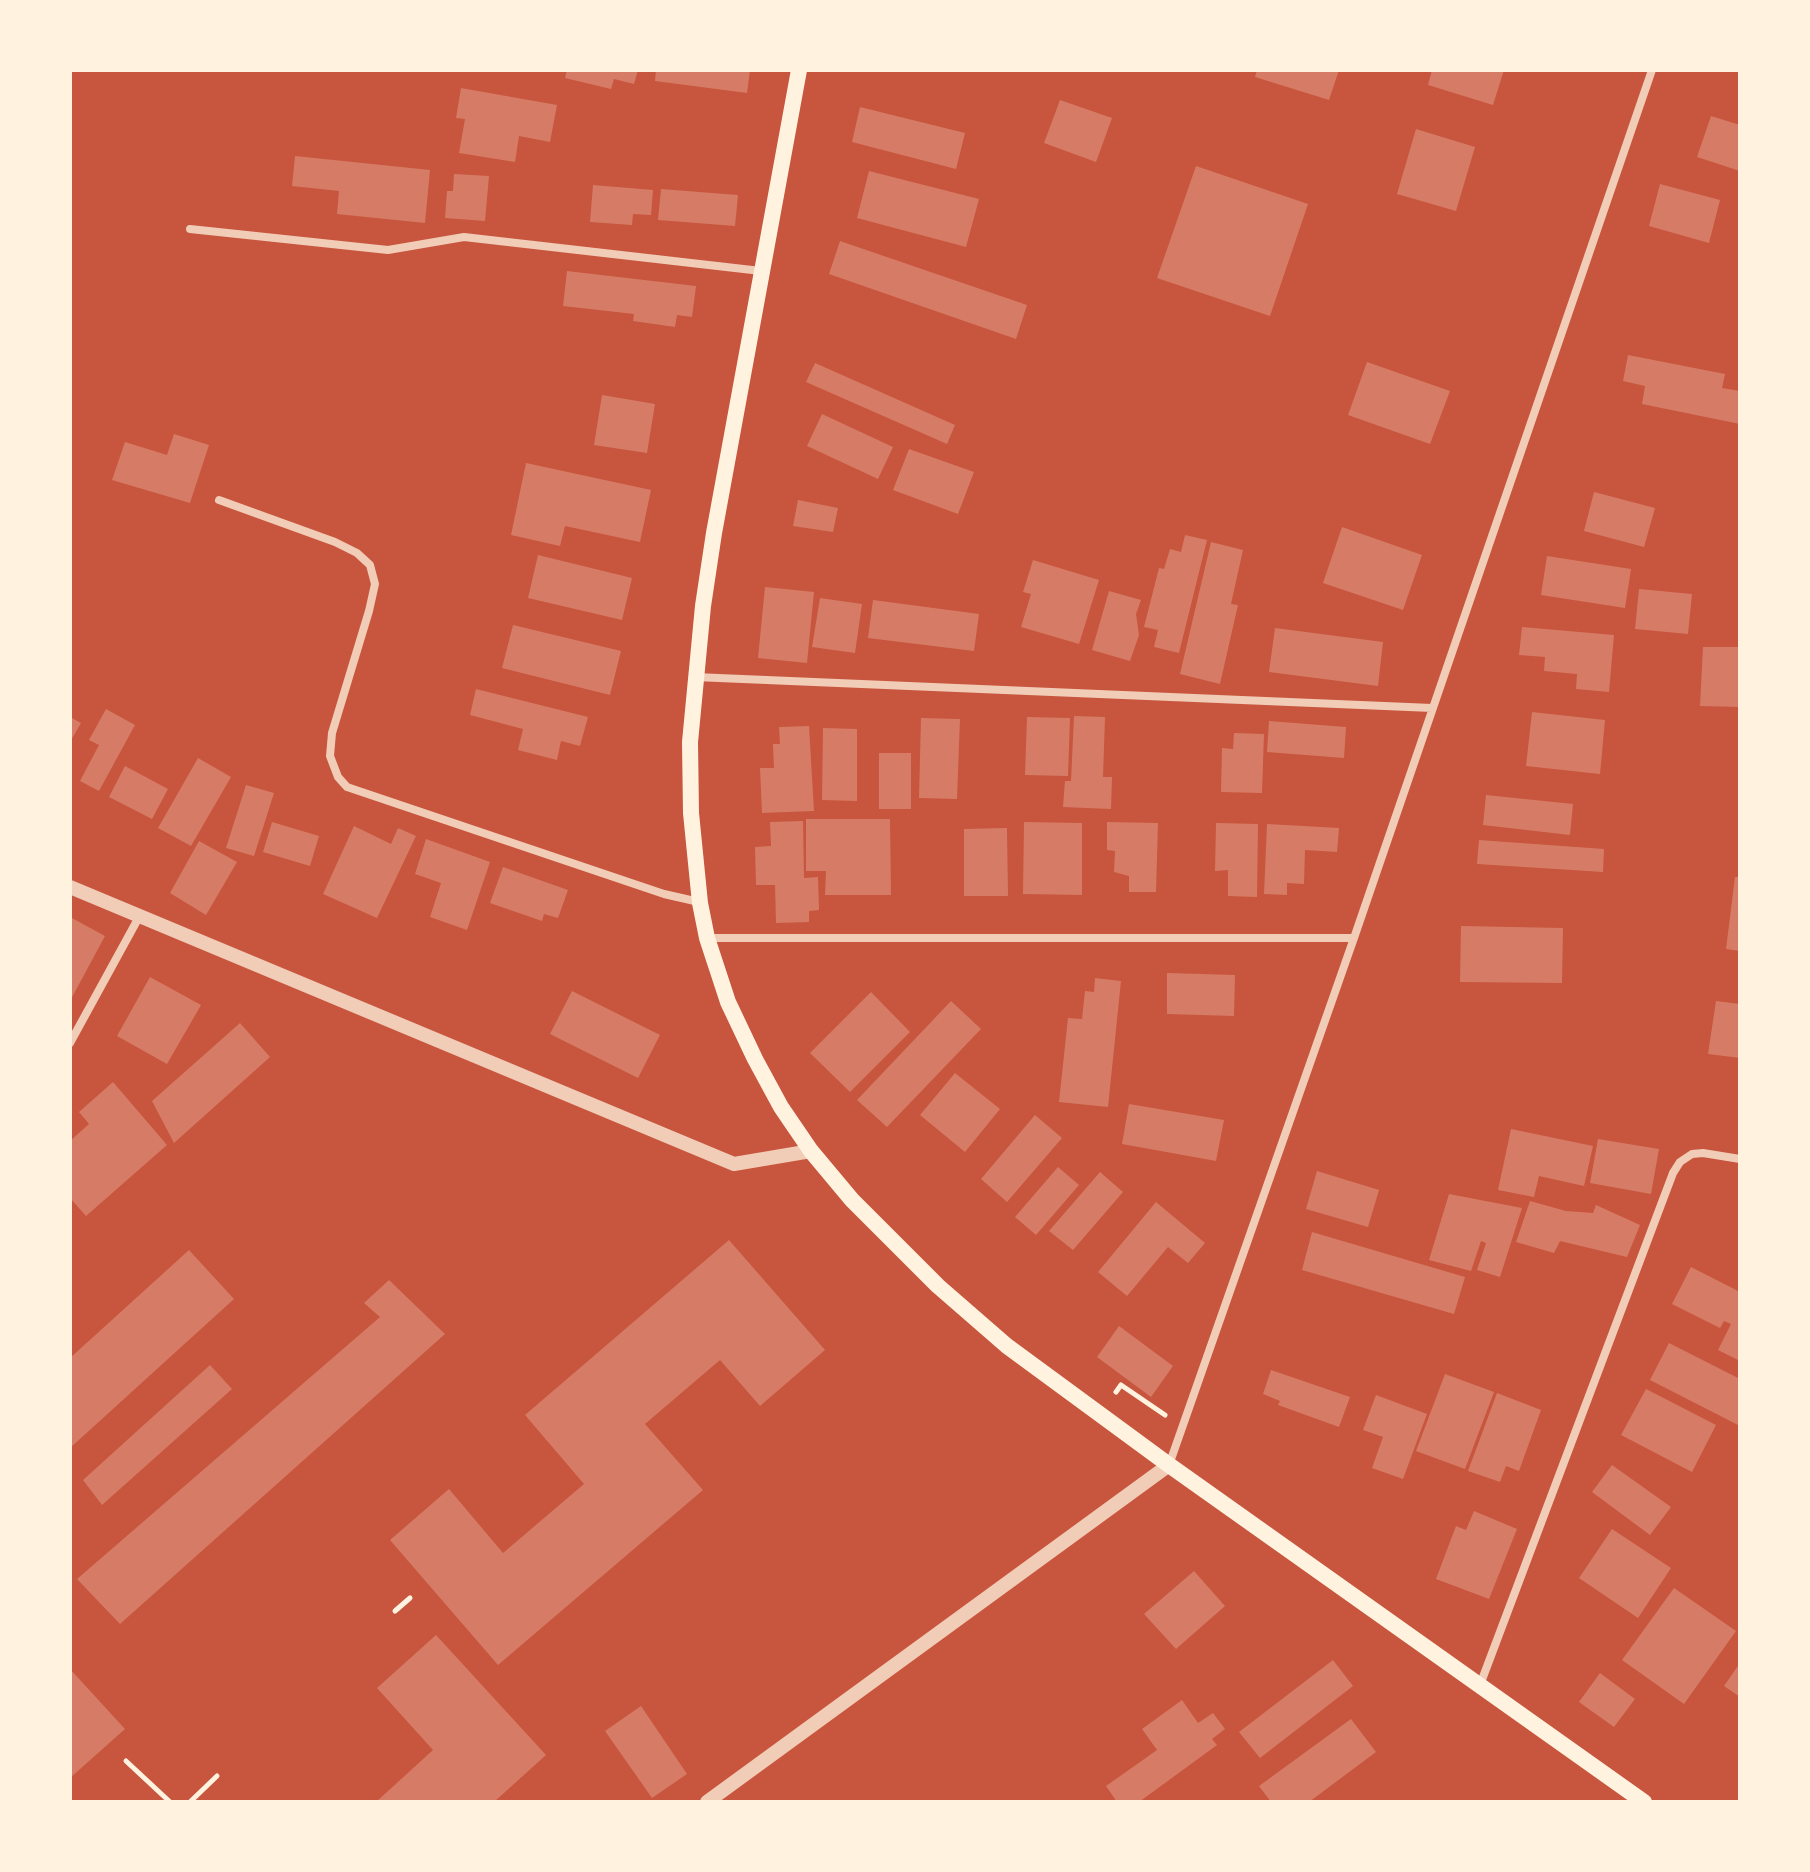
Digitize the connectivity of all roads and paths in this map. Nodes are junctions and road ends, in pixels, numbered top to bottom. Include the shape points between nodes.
1 (799, 70) edge
2 (1652, 70) edge
3 (190, 229) dead end
4 (761, 271) junction
5 (219, 500) dead end
6 (695, 677) junction
7 (1432, 708) junction
8 (70, 887) edge
9 (700, 903) junction
10 (139, 917) junction
11 (707, 938) junction
12 (1354, 938) junction
13 (70, 1043) edge
14 (811, 1151) junction
15 (1740, 1159) edge
16 (1169, 1465) junction
17 (410, 1598) dead end
18 (395, 1611) dead end
19 (1480, 1687) junction
20 (126, 1761) dead end
21 (217, 1776) dead end
22 (170, 1802) edge
23 (190, 1802) edge
24 (707, 1802) edge
25 (1644, 1802) edge

1 - 4 main road
2 - 7 street
3 - 4 street via 388,250 464,237
4 - 6 main road via 712,547
5 - 9 street via 335,542 370,565 375,584 369,611 332,733 330,756 347,787
6 - 7 street
6 - 9 main road via 691,813
7 - 12 street
8 - 10 street
9 - 11 main road
10 - 13 street
10 - 14 street via 734,1164
11 - 12 street
11 - 14 main road via 728,1002 755,1059
12 - 16 street
14 - 16 main road via 852,1200 960,1306
15 - 19 street via 1692,1154 1673,1173
16 - 19 main road
16 - 24 street
17 - 18 path
19 - 25 main road
20 - 22 path
21 - 23 path

